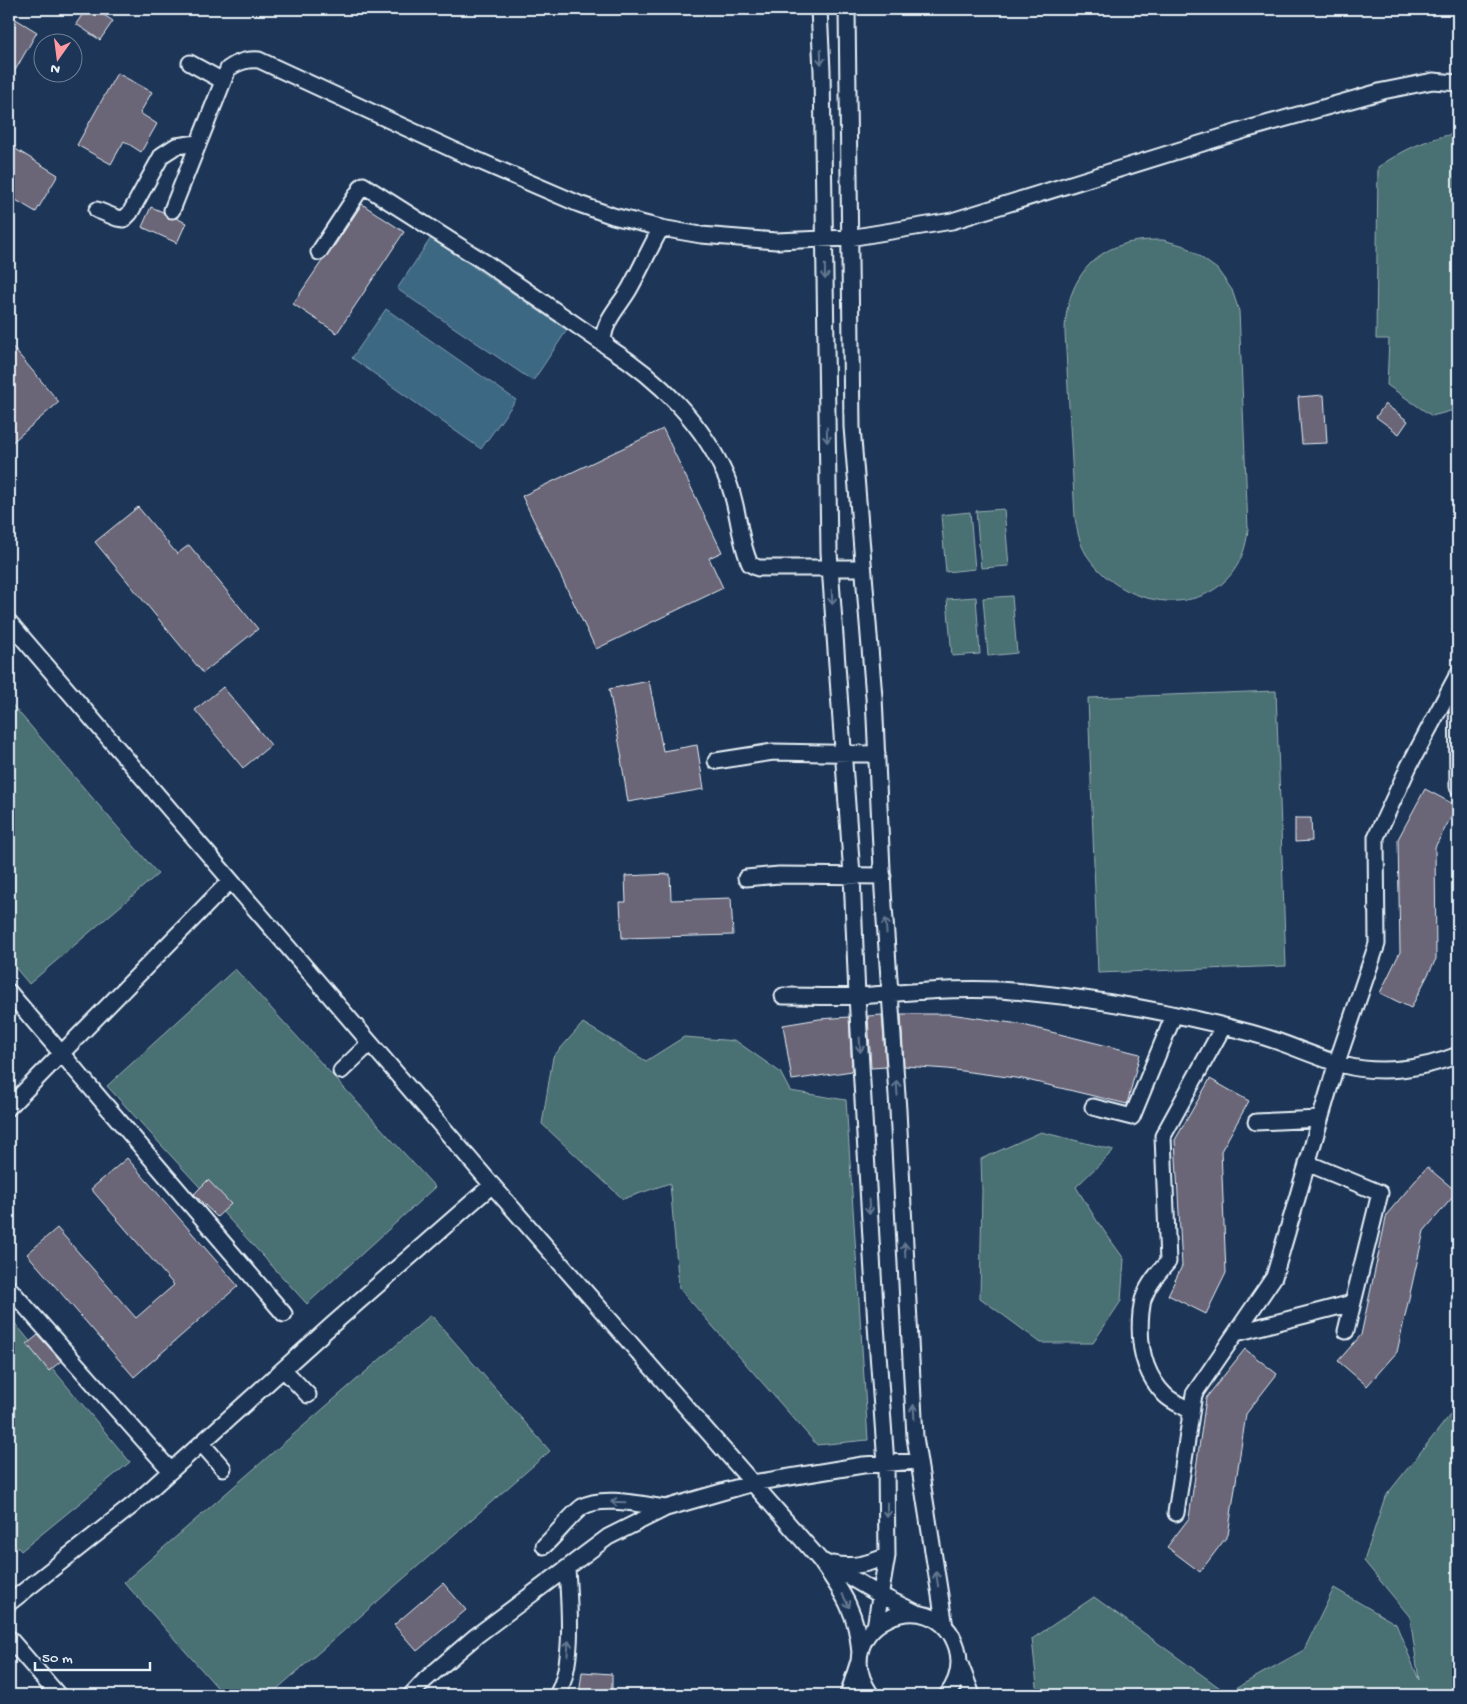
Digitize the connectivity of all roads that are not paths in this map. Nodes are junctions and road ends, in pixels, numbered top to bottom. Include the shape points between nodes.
1 (819, 9) edge
2 (847, 9) edge
3 (190, 63) dead end
4 (223, 81) junction
5 (1458, 83) edge
6 (198, 143) junction
7 (97, 210) dead end
8 (172, 210) dead end
9 (661, 228) junction
10 (850, 238) junction
11 (824, 239) junction
12 (319, 252) dead end
13 (608, 347) junction
14 (830, 568) junction
15 (863, 568) junction
16 (9, 622) edge
17 (1458, 675) edge
18 (844, 752) junction
19 (876, 754) junction
20 (716, 761) dead end
21 (1458, 787) edge
22 (852, 875) junction
23 (882, 876) junction
24 (746, 878) dead end
25 (230, 881) junction
26 (9, 992) edge
27 (890, 993) junction
28 (783, 996) dead end
29 (857, 996) junction
30 (1174, 1015) junction
31 (1223, 1027) junction
32 (370, 1043) junction
33 (62, 1054) junction
34 (1458, 1055) edge
35 (1337, 1062) junction
36 (341, 1071) dead end
37 (9, 1107) edge
38 (1093, 1107) dead end
39 (1320, 1118) junction
40 (1256, 1122) dead end
41 (1307, 1164) junction
42 (492, 1185) junction
43 (9, 1288) edge
44 (1352, 1303) junction
45 (284, 1314) dead end
46 (1346, 1331) dead end
47 (1236, 1333) junction
48 (284, 1370) junction
49 (308, 1395) dead end
50 (1192, 1411) junction
51 (202, 1444) junction
52 (918, 1461) junction
53 (886, 1464) junction
54 (223, 1468) dead end
55 (171, 1471) junction
56 (753, 1483) junction
57 (666, 1508) junction
58 (1176, 1513) dead end
59 (544, 1546) dead end
60 (887, 1556) junction
61 (820, 1560) junction
62 (567, 1568) junction
63 (880, 1595) junction
64 (9, 1603) edge
65 (917, 1613) junction
66 (875, 1627) junction
67 (945, 1628) junction
68 (9, 1638) edge
69 (859, 1658) junction
70 (959, 1664) junction
71 (58, 1695) edge
72 (411, 1695) edge
73 (557, 1695) edge
74 (848, 1695) edge
75 (871, 1695) edge
76 (947, 1695) edge
77 (972, 1695) edge

1 -> 11 lane
2 - 10 lane
3 - 4 lane
4 - 6 lane
4 - 9 lane via 228,69 237,62 259,60 456,152 579,204
5 - 10 lane via 1432,81 1383,91 1248,129 952,221
6 - 7 lane via 176,146 162,154 124,219
6 - 8 lane
9 - 11 lane via 776,241
9 - 13 lane via 604,328 603,339
10 - 11 lane
10 - 15 lane via 852,427
11 -> 14 lane
12 - 13 lane via 363,185 486,263
13 - 14 lane via 664,389 706,441 728,480 750,564 758,568
14 - 15 lane
14 -> 18 lane
15 - 19 lane
16 - 25 lane
17 - 21 lane
17 - 35 lane via 1409,766 1376,837 1378,944
18 - 19 lane
18 - 20 lane via 773,752
18 - 22 lane
19 - 23 lane
22 - 23 lane
22 - 24 lane
22 - 29 lane
27 -> 23 lane
25 - 32 lane
25 - 33 lane
26 - 33 lane
27 - 29 lane
27 - 30 lane via 962,989 1023,992
52 -> 27 lane
28 - 29 lane
29 -> 53 lane
30 - 31 lane
30 - 38 lane via 1132,1117
31 - 35 lane via 1252,1033
31 - 50 lane via 1163,1136 1168,1262 1152,1280 1143,1298 1140,1321 1145,1363 1154,1382 1166,1396
32 - 36 lane
32 - 42 lane
33 - 37 lane
33 - 45 lane
34 - 35 lane via 1432,1065 1405,1069 1374,1069
35 - 39 lane
39 - 40 lane
39 - 41 lane
41 - 44 lane via 1380,1193
41 - 47 lane via 1274,1277
42 - 48 lane
42 - 56 lane
43 - 55 lane
44 - 46 lane
44 - 47 lane
47 - 50 lane via 1194,1394
48 - 49 lane
48 - 51 lane
50 - 58 lane
51 - 54 lane
51 - 55 lane
52 - 53 lane
67 -> 52 lane
53 - 56 lane
53 -> 60 lane
55 - 64 lane
56 - 57 lane
56 - 61 lane
57 -> 59 lane via 593,1502 581,1508
57 - 62 lane via 608,1537
60 - 61 lane via 855,1566
60 - 63 lane
61 - 63 lane
61 -> 69 lane via 854,1617 859,1635
62 - 72 lane via 476,1636
73 -> 62 lane via 567,1660 570,1619
63 - 65 lane
63 - 66 lane
65 - 66 lane via 900,1613
65 - 67 lane via 932,1618
66 - 69 lane via 862,1646
67 - 70 lane via 954,1641
68 - 71 lane
69 - 74 lane
69 - 75 lane via 862,1679
70 - 76 lane via 954,1687
70 - 77 lane

